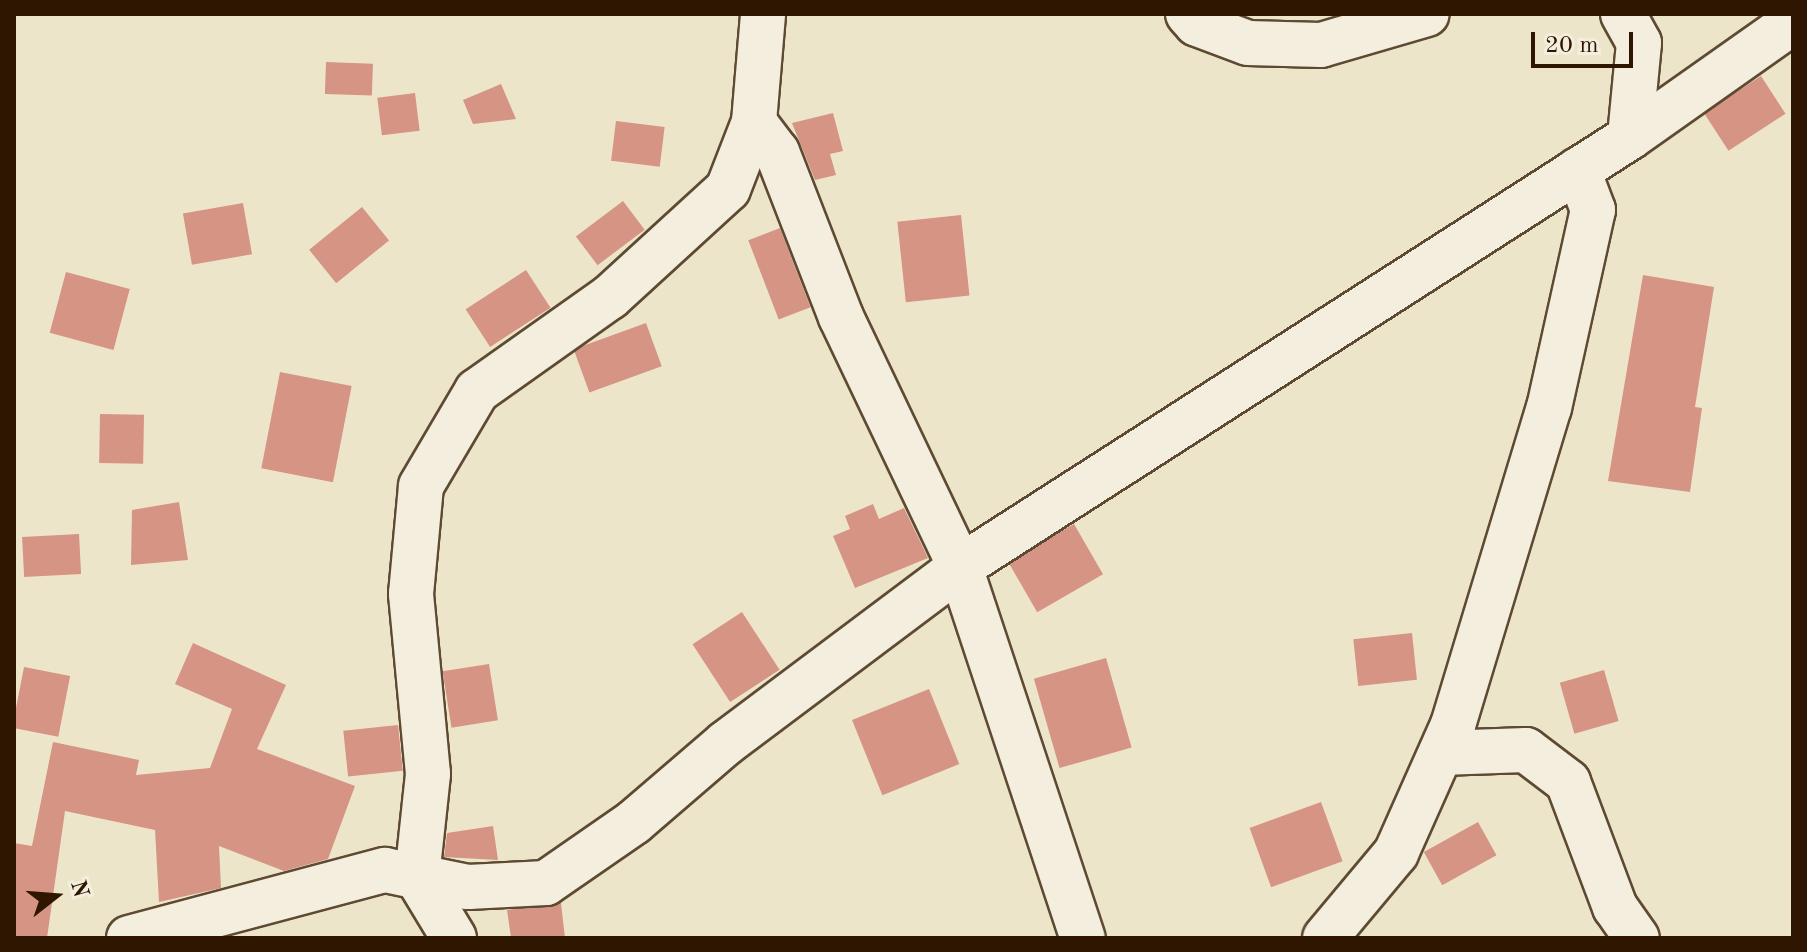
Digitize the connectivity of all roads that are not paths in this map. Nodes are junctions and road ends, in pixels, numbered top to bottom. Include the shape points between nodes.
1 (763, 14) edge
2 (1188, 14) edge
3 (1427, 14) edge
4 (1623, 14) edge
5 (1793, 22) edge
6 (754, 122) junction
7 (1630, 137) junction
8 (1578, 170) junction
9 (960, 567) junction
10 (1441, 753) junction
11 (417, 877) junction
12 (129, 938) edge
13 (454, 938) edge
14 (1083, 938) edge
15 (1325, 938) edge
16 (1637, 938) edge

1 - 6 street
2 - 3 street via 1197,24 1248,43 1321,45
4 - 7 street via 1639,43
5 - 7 street
6 - 9 street via 777,152 841,317
6 - 11 street via 728,189 610,297 477,391 421,486 411,594 428,774
7 - 8 street
8 - 9 street
8 - 10 street via 1593,210 1549,408
9 - 11 street via 726,743 634,822 546,883 468,887
9 - 14 street
10 - 15 street via 1396,853
10 - 16 street via 1526,750 1568,782 1615,907
11 - 12 street via 385,870
11 - 13 street

